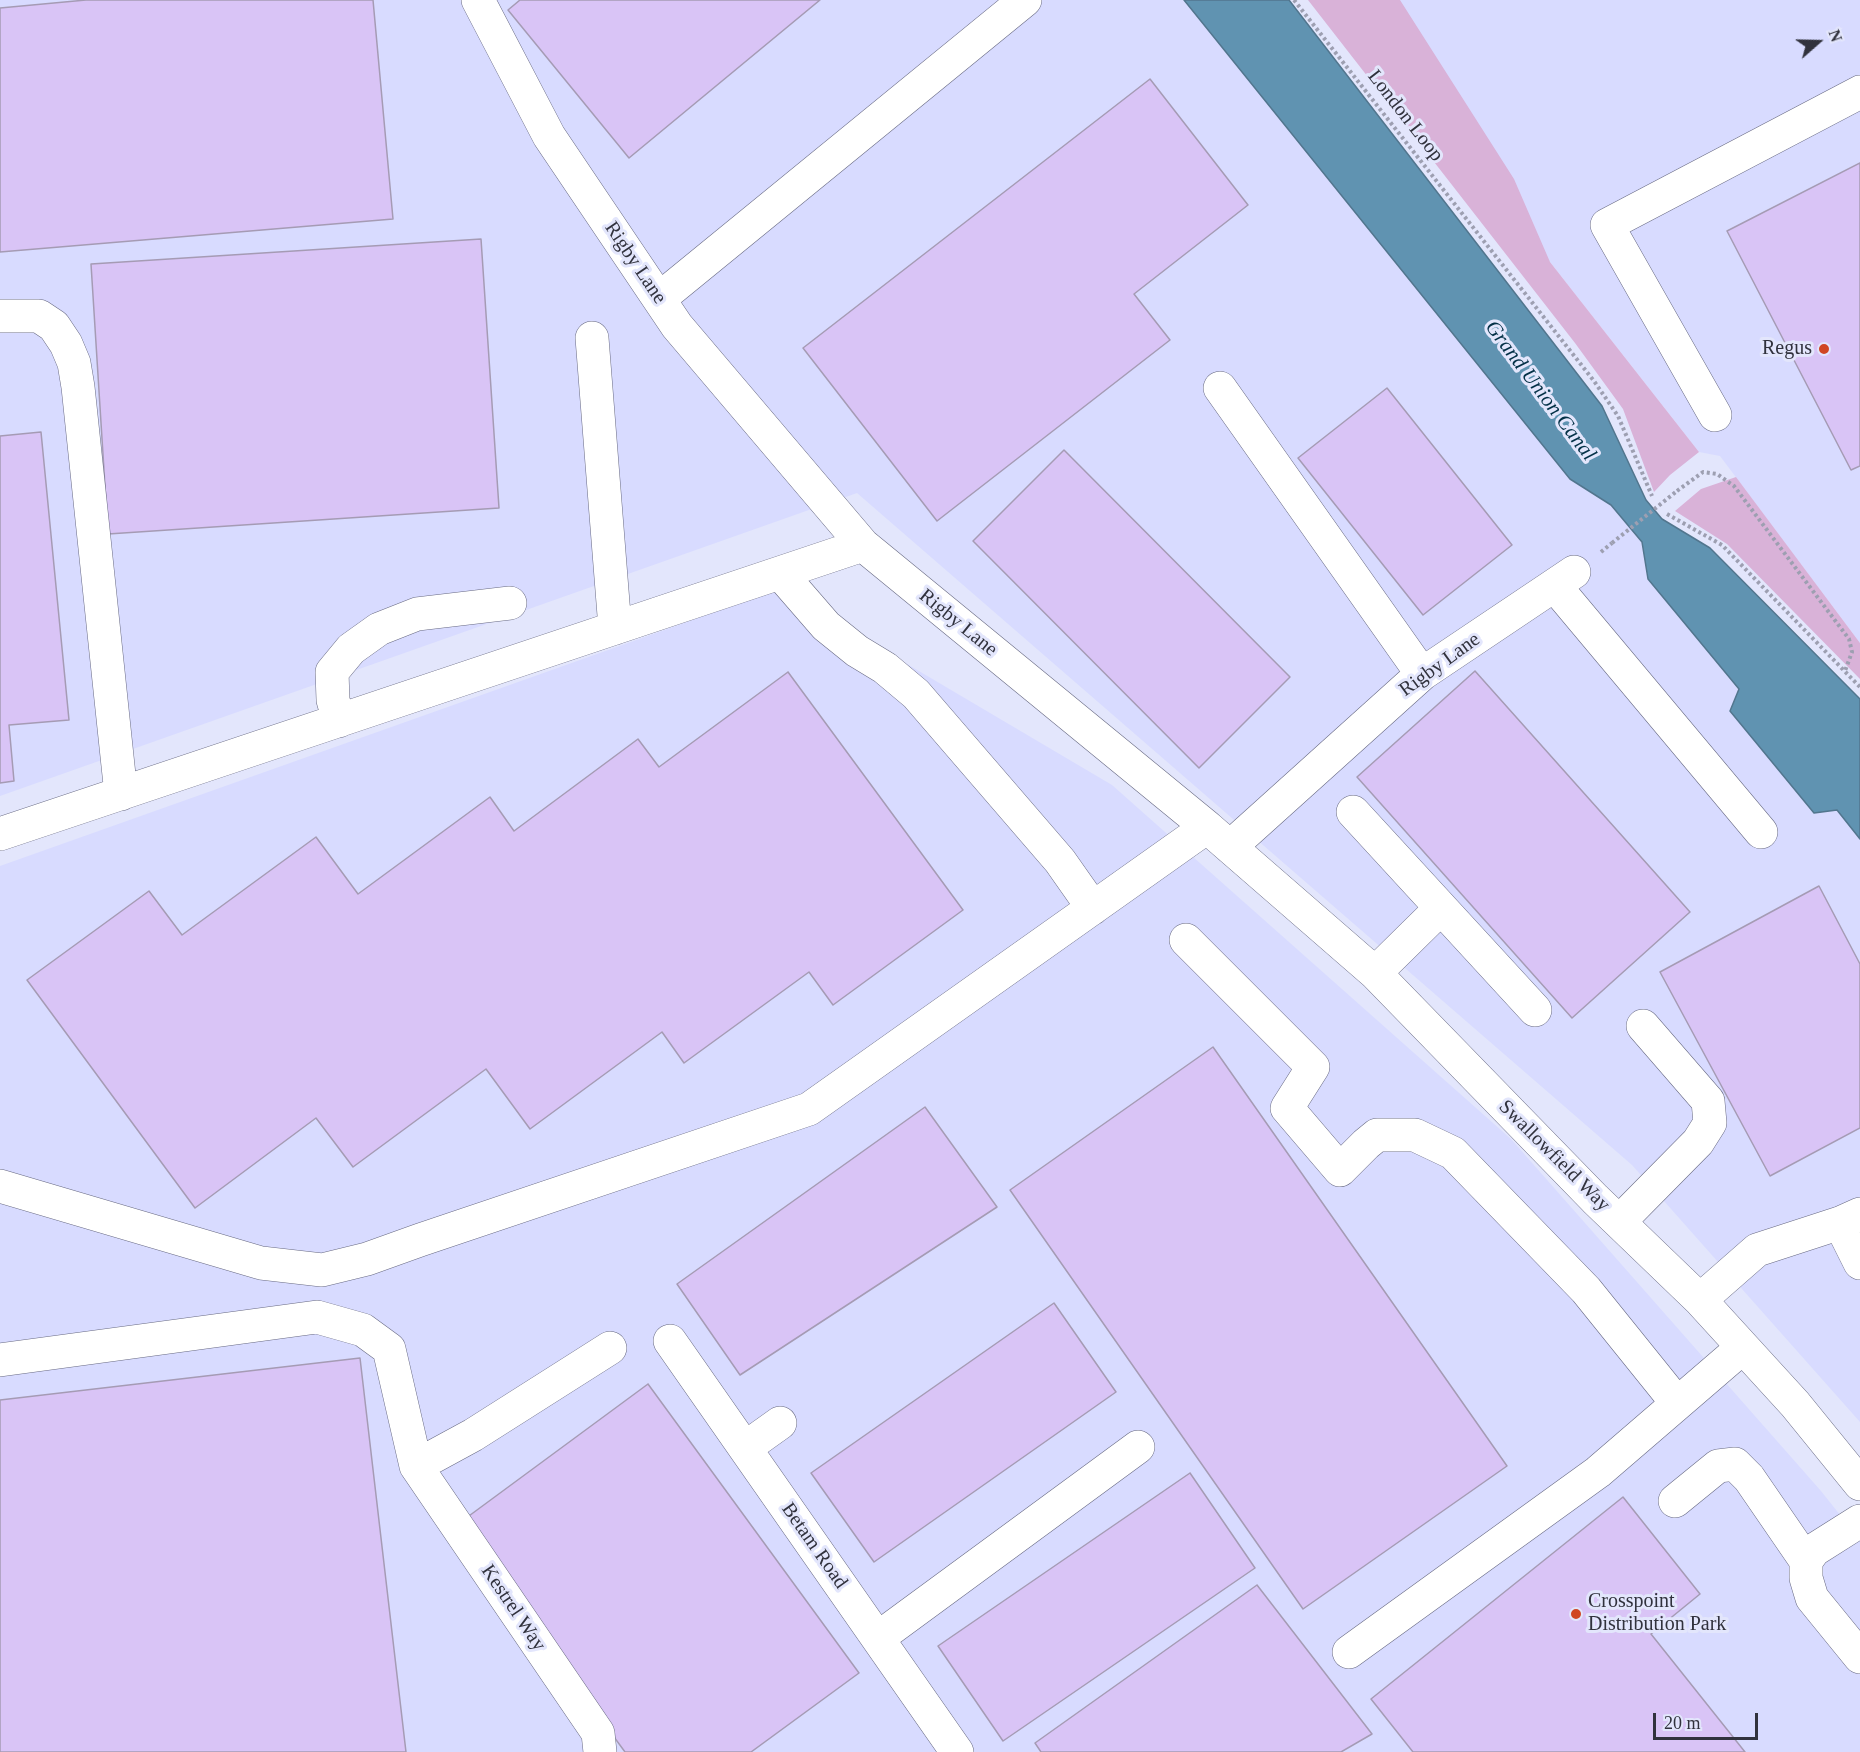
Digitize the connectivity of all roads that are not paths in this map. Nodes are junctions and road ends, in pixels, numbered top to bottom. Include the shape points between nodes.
1 (478, 0) edge
2 (1025, 0) edge
3 (1860, 92) edge
4 (659, 299) junction
5 (0, 316) edge
6 (592, 338) dead end
7 (1220, 388) dead end
8 (1715, 415) dead end
9 (863, 545) junction
10 (780, 573) junction
11 (510, 603) dead end
12 (615, 628) junction
13 (1422, 674) junction
14 (339, 721) junction
15 (121, 794) junction
16 (1353, 812) dead end
17 (1761, 832) dead end
18 (0, 834) edge
19 (1218, 837) junction
20 (1093, 908) junction
21 (1440, 909) junction
22 (1186, 940) dead end
23 (1375, 973) junction
24 (1535, 1010) dead end
25 (1643, 1026) dead end
26 (0, 1186) edge
27 (1850, 1219) edge
28 (1619, 1222) junction
29 (1860, 1263) edge
30 (1700, 1300) junction
31 (670, 1341) dead end
32 (610, 1348) dead end
33 (1742, 1348) junction
34 (0, 1360) edge
35 (1677, 1403) junction
36 (780, 1423) dead end
37 (1138, 1447) dead end
38 (745, 1448) junction
39 (416, 1466) junction
40 (1860, 1484) edge
41 (1675, 1501) dead end
42 (1860, 1521) edge
43 (1806, 1562) junction
44 (878, 1638) junction
45 (1349, 1652) dead end
46 (1860, 1657) edge
47 (600, 1752) edge
48 (957, 1752) edge

1 - 4 street, Rigby Lane via 549,136
2 - 4 street
3 - 8 street via 1607,225
4 - 9 street, Rigby Lane via 677,326
5 - 15 street via 39,316 54,326 74,363
6 - 12 street
7 - 13 street
9 - 10 street
9 - 19 street, Rigby Lane
10 - 12 street
10 - 20 street via 826,626 916,694 1060,861
11 - 14 street via 417,614 379,629 351,649 332,672
12 - 14 street
13 - 17 street, Rigby Lane via 1565,579
13 - 19 street, Rigby Lane
14 - 15 street
15 - 18 street
16 - 21 street
19 - 20 street
19 - 23 street, Swallowfield Way
20 - 26 street via 809,1109 367,1259 322,1270 261,1263
21 - 23 street
21 - 24 street
22 - 35 street via 1313,1067 1287,1108 1340,1170 1377,1135 1415,1135 1453,1153 1586,1290
23 - 28 street, Swallowfield Way
25 - 28 street via 1708,1101 1710,1123 1698,1142
27 - 29 street
27 - 30 street via 1757,1250
28 - 30 street, Swallowfield Way
30 - 33 street, Swallowfield Way
31 - 38 street, Betam Road
32 - 39 street via 473,1435
33 - 35 street
33 - 40 street, Swallowfield Way via 1795,1404
34 - 39 street via 317,1317 363,1330 389,1349
35 - 45 street via 1598,1472
36 - 38 street
37 - 44 street
38 - 44 street, Betam Road
39 - 47 street, Kestrel Way via 598,1733
41 - 43 street via 1718,1466 1735,1464 1749,1478
42 - 43 street via 1814,1550
43 - 46 street via 1812,1598
44 - 48 street, Betam Road

